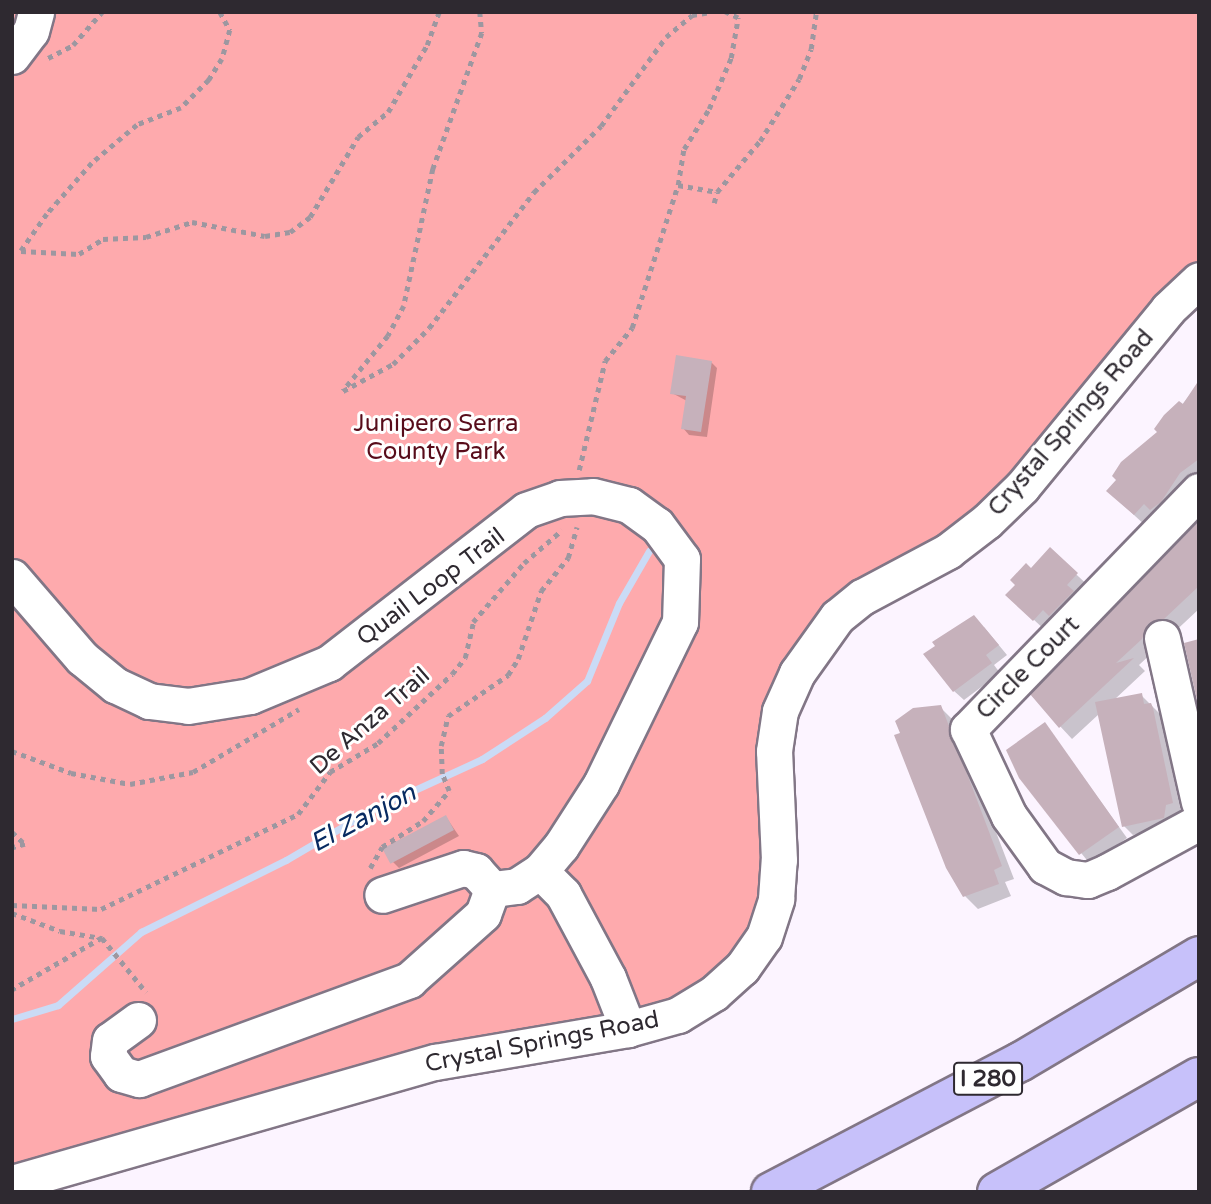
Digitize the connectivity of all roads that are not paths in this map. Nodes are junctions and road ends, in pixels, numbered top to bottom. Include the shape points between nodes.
1 (36, 12) edge
2 (27, 58) edge
3 (1199, 280) edge
4 (1199, 491) edge
5 (12, 578) edge
6 (1162, 638) dead end
7 (1199, 802) edge
8 (1199, 822) edge
9 (541, 872) junction
10 (375, 883) road end
11 (492, 889) junction
12 (1199, 956) edge
13 (145, 1010) road end
14 (628, 1029) junction
15 (1199, 1077) edge
16 (12, 1183) edge
17 (771, 1192) edge
18 (997, 1192) edge

1 - 2 street
3 - 14 street, Crystal Springs Road via 1168,309 1022,487 988,521 948,551 862,597 837,617 797,673 780,711 774,751 779,860 776,899 764,937 742,968 714,993 678,1015
4 - 8 street, Circle Court via 968,729 1009,816 1045,866 1066,877 1087,880 1107,872
5 - 9 street via 82,658 115,685 149,701 188,706 250,696 329,663 526,510 570,511 593,496 629,505 657,525 682,559 680,622 601,784
6 - 7 street
9 - 11 street via 517,886
9 - 14 street via 563,894 608,978
10 - 11 street via 463,868 476,871
11 - 13 street via 483,914 409,980 139,1079 121,1074 108,1056 110,1040
12 - 17 highway, I 280 via 1020,1062
14 - 16 street, Crystal Springs Road via 435,1062
15 - 18 highway

